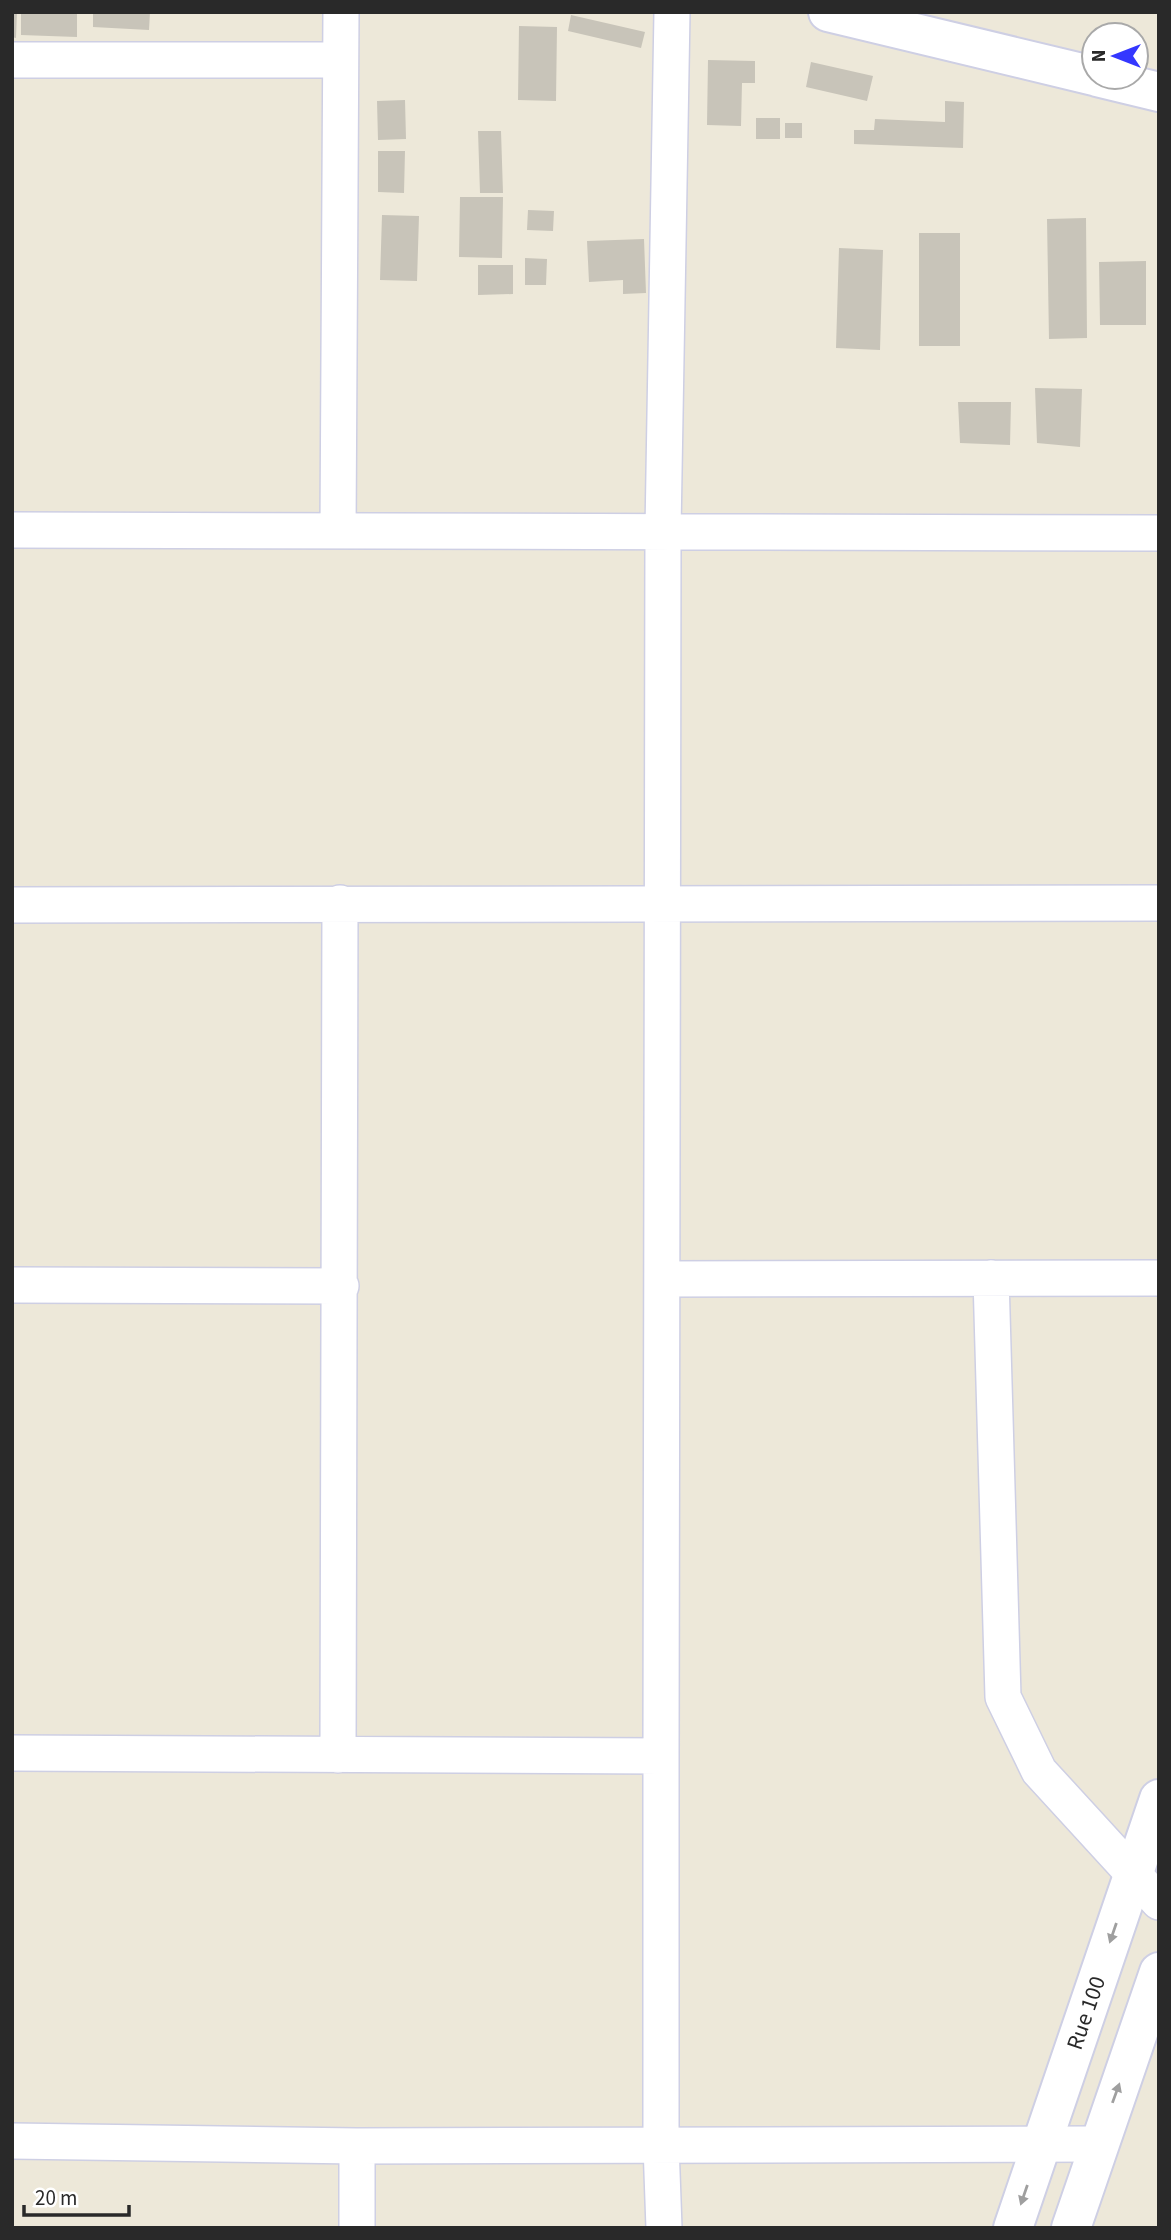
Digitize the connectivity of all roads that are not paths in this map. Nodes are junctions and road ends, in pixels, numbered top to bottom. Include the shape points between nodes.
1 (341, 12) edge
2 (671, 12) edge
3 (848, 15) edge
4 (12, 60) edge
5 (340, 60) junction
6 (1080, 73) edge
7 (12, 530) edge
8 (663, 530) junction
9 (338, 531) junction
10 (1159, 533) edge
11 (340, 903) junction
12 (663, 904) junction
13 (1159, 904) edge
14 (12, 905) edge
15 (991, 1278) junction
16 (1159, 1278) edge
17 (662, 1279) junction
18 (12, 1285) edge
19 (341, 1286) junction
20 (12, 1753) edge
21 (338, 1755) junction
22 (661, 1756) junction
23 (1159, 1799) edge
24 (1133, 1875) junction
25 (1159, 1902) edge
26 (1159, 1972) edge
27 (12, 2141) edge
28 (1041, 2144) junction
29 (1098, 2144) junction
30 (661, 2145) junction
31 (357, 2146) junction
32 (357, 2228) edge
33 (664, 2228) edge
34 (1013, 2228) edge
35 (1071, 2228) edge

1 - 5 street
2 - 8 street
3 - 6 street
4 - 5 street
5 - 9 street
7 - 9 street
8 - 9 street
8 - 10 street
8 - 12 street
11 - 12 street
11 - 14 street
11 - 19 street
12 - 13 street
12 - 17 street
15 - 16 street
15 - 17 street
15 - 24 street via 1003,1697 1039,1771
17 - 22 street
18 - 19 street
19 - 21 street
20 - 21 street
21 - 22 street
22 - 30 street
23 - 24 street, Rue 100
24 - 25 street
24 -> 28 street, Rue 100
29 -> 26 street
27 - 31 street
28 - 29 street
28 - 30 street
28 -> 34 street, Rue 100
29 - 35 street
30 - 31 street
30 - 33 street
31 - 32 street

